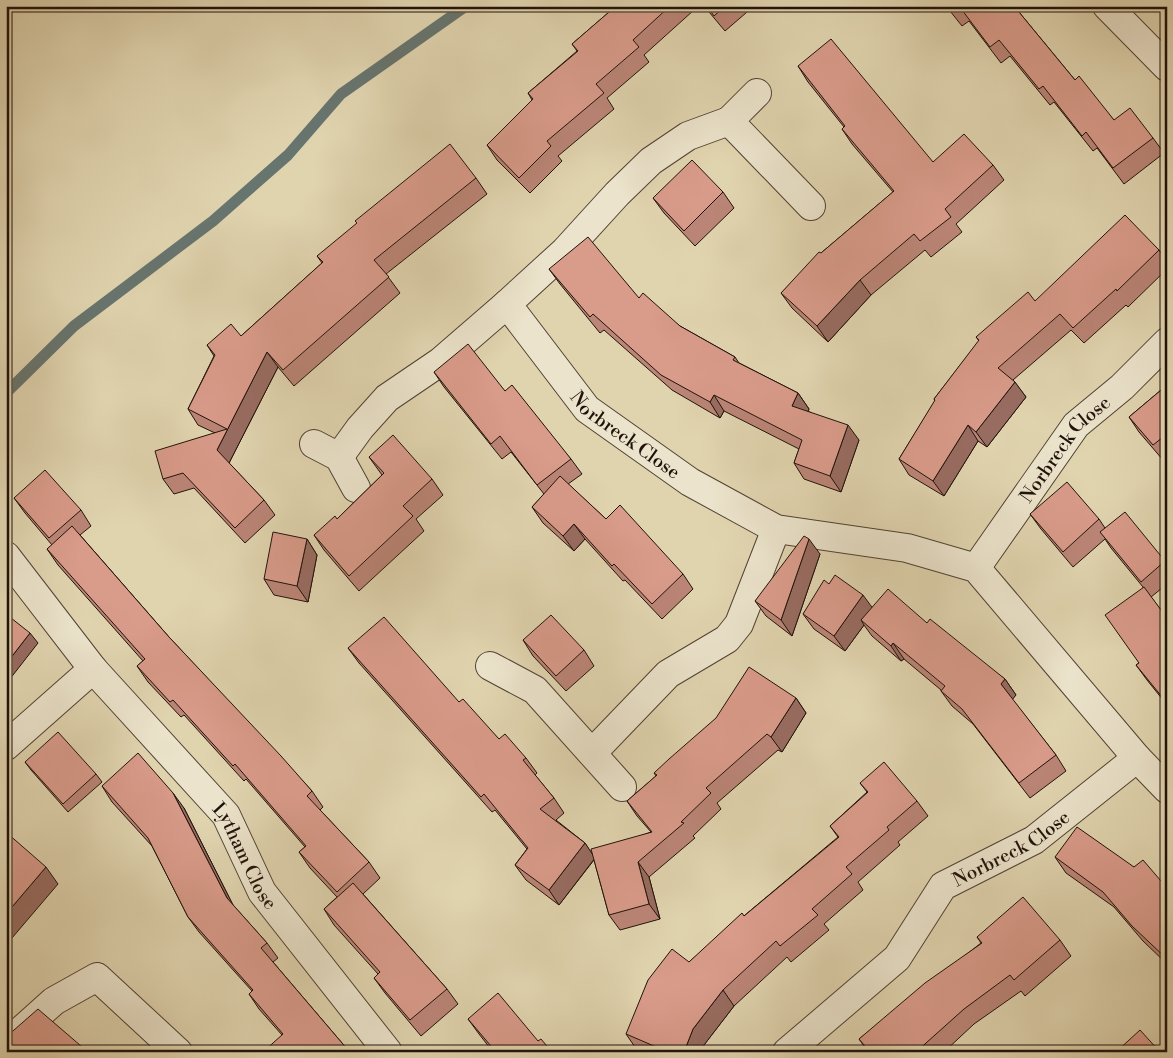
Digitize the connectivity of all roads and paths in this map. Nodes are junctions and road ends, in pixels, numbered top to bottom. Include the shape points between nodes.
1 (1107, 6) edge
2 (1167, 67) edge
3 (758, 93) dead end
4 (729, 122) junction
5 (811, 206) dead end
6 (508, 304) junction
7 (1167, 342) edge
8 (314, 444) dead end
9 (339, 457) junction
10 (356, 488) dead end
11 (776, 529) junction
12 (6, 556) edge
13 (976, 568) junction
14 (490, 666) dead end
15 (93, 669) junction
16 (6, 746) edge
17 (592, 753) junction
18 (1137, 758) junction
19 (622, 787) dead end
20 (1167, 789) edge
21 (6, 1044) edge
22 (178, 1052) edge
23 (388, 1052) edge
24 (787, 1052) edge

1 - 2 street
3 - 4 street
4 - 5 street
4 - 6 street via 688,136 651,161 565,251
6 - 9 street via 440,362 387,398
6 - 11 street, Norbreck Close via 587,409 690,482
7 - 13 street, Norbreck Close via 1122,387 1076,424
8 - 9 street
9 - 10 street
11 - 13 street, Norbreck Close via 907,548
11 - 17 street via 739,624 727,639 668,674
12 - 15 street, Lytham Close
13 - 18 street
14 - 17 street via 535,690
15 - 16 street
15 - 23 street, Lytham Close via 226,814 262,892
17 - 19 street
18 - 20 street
18 - 24 street, Norbreck Close via 1034,840 944,886 897,958
21 - 22 street via 54,1000 97,976

